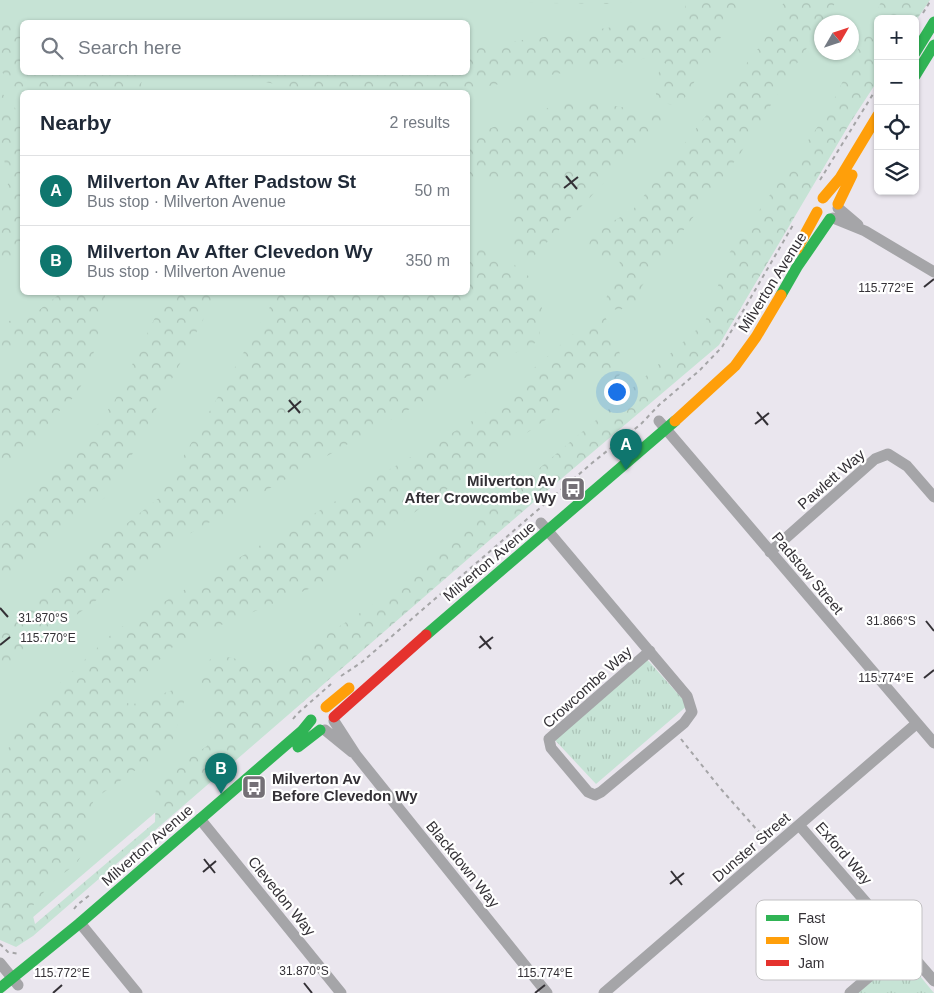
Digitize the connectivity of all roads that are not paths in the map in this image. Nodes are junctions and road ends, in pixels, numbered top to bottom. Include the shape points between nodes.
1 (934, 22) edge
2 (934, 45) edge
3 (919, 46) edge
4 (919, 69) edge
5 (874, 122) edge
6 (874, 141) edge
7 (823, 198) junction
8 (817, 212) junction
9 (835, 212) junction
10 (934, 272) edge
11 (662, 425) junction
12 (934, 497) edge
13 (544, 527) junction
14 (770, 552) junction
15 (650, 651) junction
16 (371, 669) dead end
17 (356, 682) dead end
18 (326, 708) junction
19 (334, 719) junction
20 (311, 720) junction
21 (916, 724) junction
22 (323, 730) junction
23 (934, 743) edge
24 (356, 755) junction
25 (203, 822) junction
26 (799, 826) junction
27 (864, 900) edge
28 (83, 927) junction
29 (0, 963) edge
30 (922, 967) edge
31 (865, 980) edge
32 (934, 981) edge
33 (8, 985) edge
34 (138, 993) edge
35 (341, 993) edge
36 (547, 993) edge
37 (604, 993) edge
38 (850, 993) edge

1 - 3 street
2 - 4 street
5 - 7 street via 840,178
6 - 9 street, Milverton Avenue via 847,183
7 - 8 street via 817,204
7 - 9 street via 833,199
8 - 9 street via 822,218
8 - 11 street, Milverton Avenue via 734,353
9 - 10 street
9 - 11 street, Milverton Avenue via 797,267 743,358
11 - 13 street, Milverton Avenue
11 - 14 street, Padstow Street
12 - 14 street, Pawlett Way via 907,466 888,454 875,459
13 - 15 street, Crowcombe Way
13 - 16 street, Milverton Avenue
13 - 19 street, Milverton Avenue
14 - 21 street, Padstow Street
15 - 15 street, Crowcombe Way via 687,696 692,712 675,731 595,795 588,792 549,744 549,739
17 - 18 street
18 - 19 street
18 - 20 street via 317,708
19 - 22 street via 330,728
19 - 24 street, Blackdown Way
20 - 22 street via 316,728
20 - 25 street, Milverton Avenue
21 - 23 street, Padstow Street
21 - 26 street, Dunster Street
22 - 24 street, Blackdown Way
22 - 25 street, Milverton Avenue
24 - 36 street, Blackdown Way
25 - 28 street, Milverton Avenue
25 - 35 street, Clevedon Way
26 - 27 street, Exford Way
26 - 37 street, Dunster Street
28 - 33 street, Milverton Avenue
28 - 34 street
29 - 33 street
30 - 32 street, Exford Way
31 - 38 street

